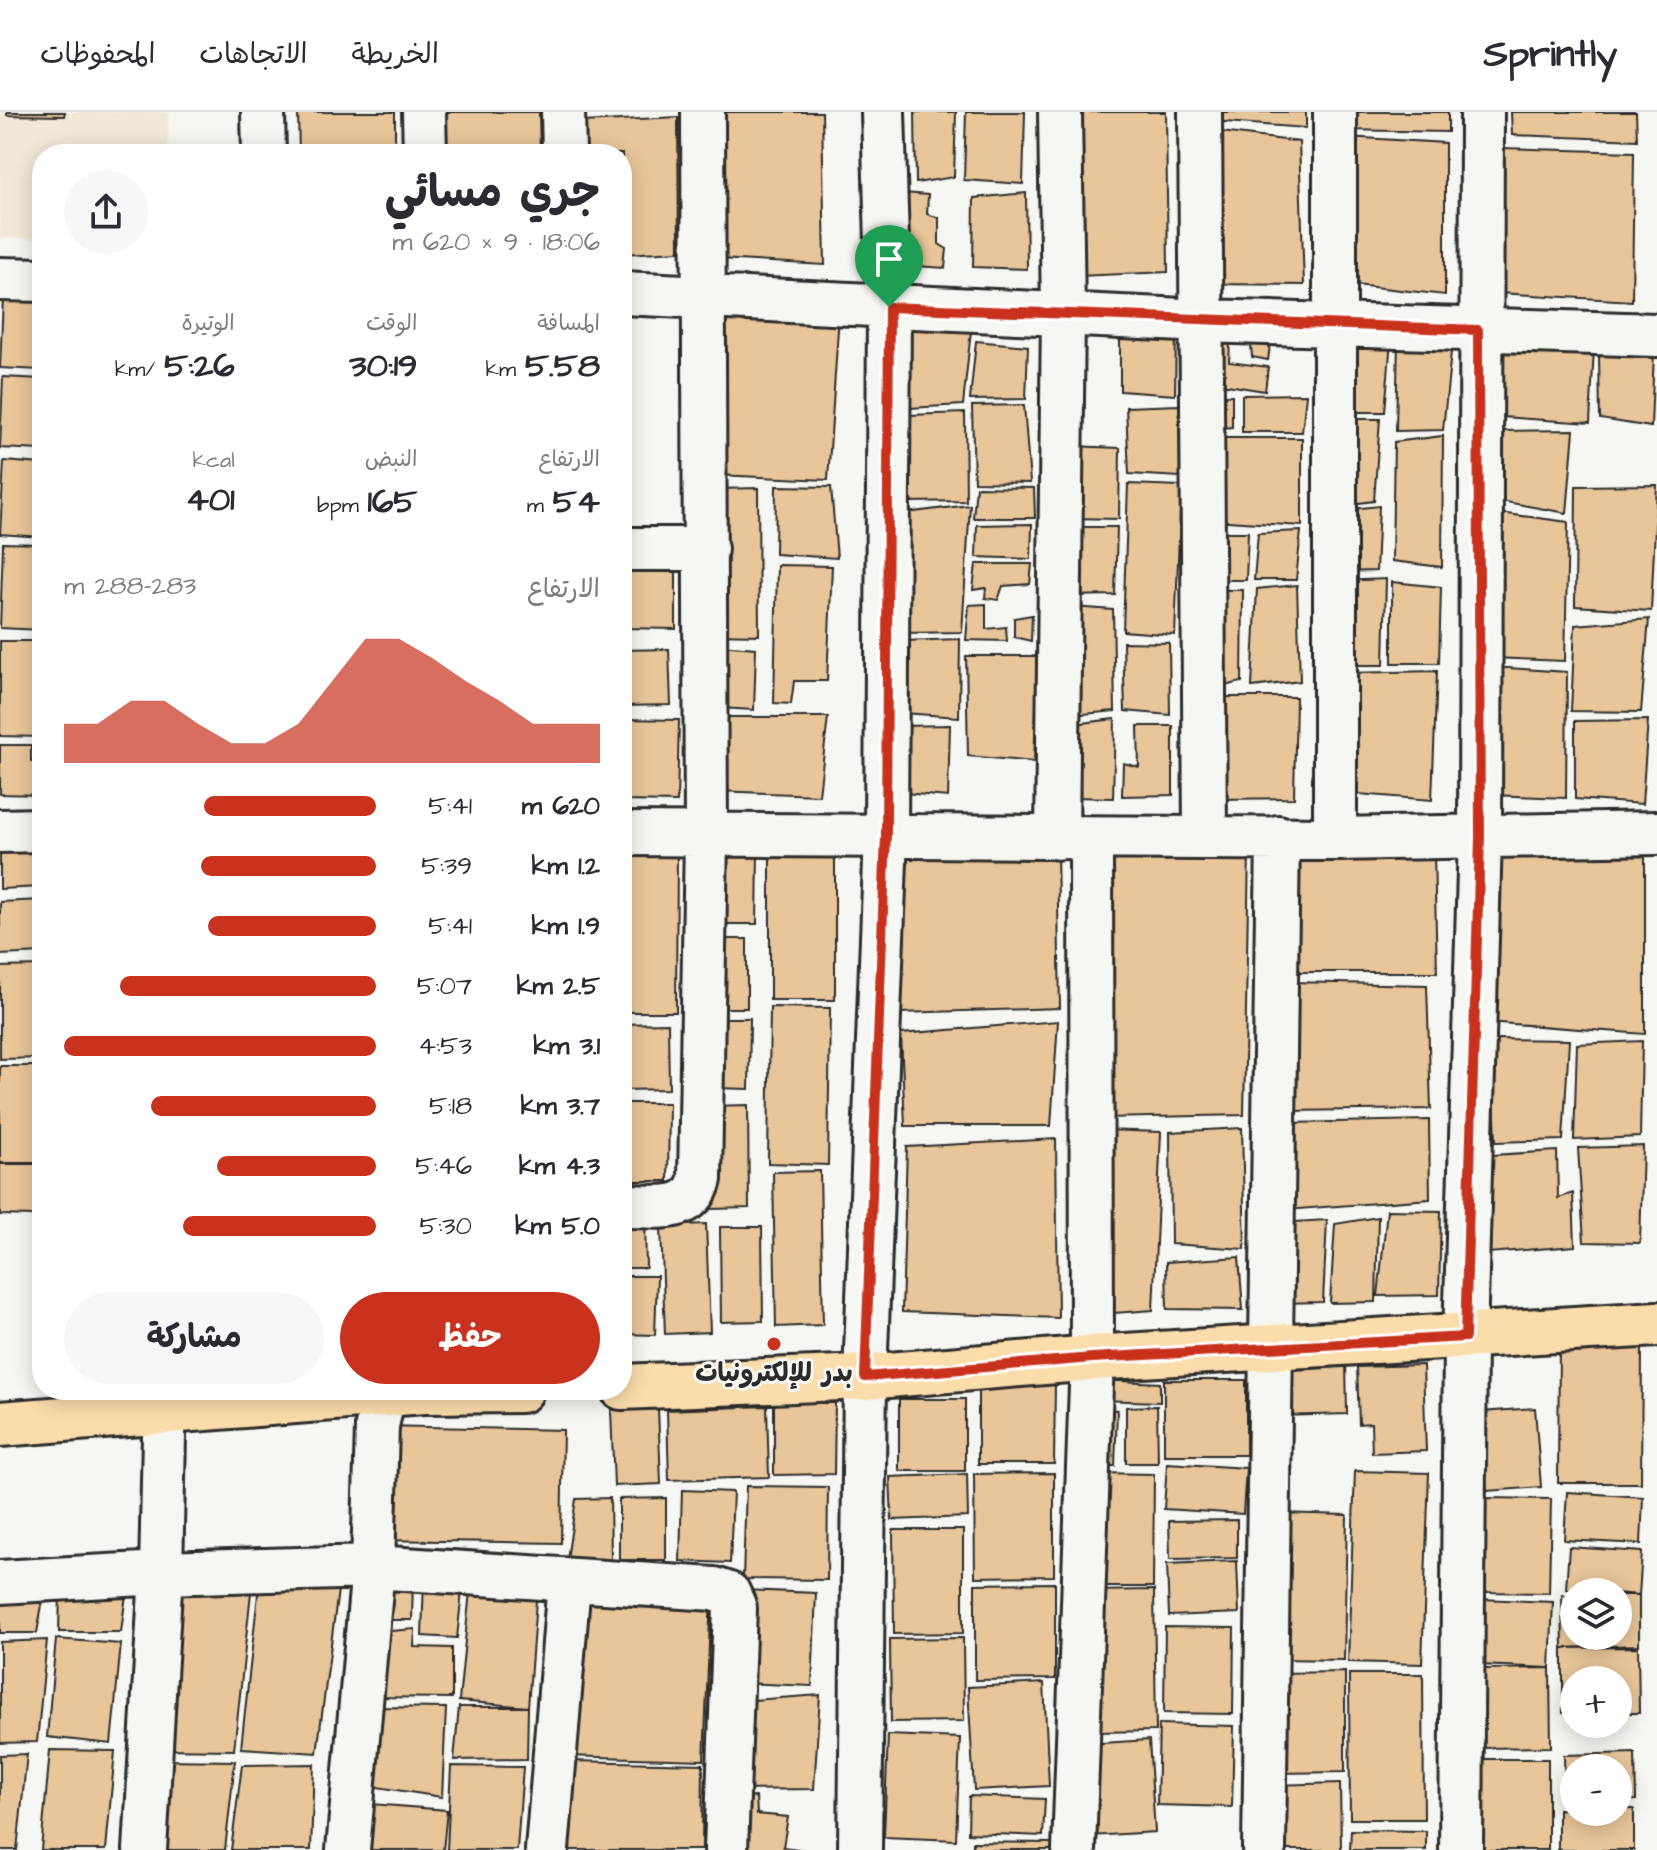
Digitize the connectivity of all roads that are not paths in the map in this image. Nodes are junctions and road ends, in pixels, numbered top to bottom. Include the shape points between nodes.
1 (263, 112) edge
2 (424, 112) edge
3 (563, 112) edge
4 (703, 112) edge
5 (883, 112) edge
6 (1060, 112) edge
7 (1200, 112) edge
8 (1335, 112) edge
9 (1482, 112) edge
10 (264, 144) edge
11 (425, 144) edge
12 (564, 144) edge
13 (0, 279) edge
14 (32, 280) edge
15 (632, 293) edge
16 (704, 294) junction
17 (889, 307) junction
18 (1063, 313) junction
19 (1204, 321) junction
20 (1334, 323) junction
21 (1478, 330) junction
22 (1657, 335) edge
23 (632, 549) edge
24 (706, 549) junction
25 (32, 830) edge
26 (0, 831) edge
27 (1657, 833) edge
28 (632, 834) edge
29 (886, 835) junction
30 (706, 837) junction
31 (1205, 837) junction
32 (1278, 837) junction
33 (1074, 838) junction
34 (1480, 838) junction
35 (1335, 839) junction
36 (632, 1205) edge
37 (1657, 1324) edge
38 (1465, 1337) junction
39 (1272, 1348) junction
40 (1092, 1358) junction
41 (865, 1377) junction
42 (632, 1387) edge
43 (165, 1400) edge
44 (403, 1400) edge
45 (0, 1424) edge
46 (373, 1567) junction
47 (161, 1573) junction
48 (0, 1582) edge
49 (569, 1582) junction
50 (145, 1850) edge
51 (348, 1850) edge
52 (547, 1850) edge
53 (726, 1850) edge
54 (860, 1850) edge
55 (1074, 1850) edge
56 (1264, 1850) edge
57 (1461, 1850) edge

1 - 10 street
2 - 11 street
3 - 12 street
4 - 16 street
5 - 17 street
6 - 18 street
7 - 19 street
8 - 20 street
9 - 21 street
13 - 14 street
15 - 16 street
16 - 17 street
16 - 24 street
17 - 18 street
17 - 29 street
18 - 19 street
18 - 33 street
19 - 20 street
19 - 31 street
20 - 21 street
20 - 35 street
21 - 22 street
21 - 34 street
23 - 24 street
24 - 30 street
25 - 26 street
27 - 34 street
28 - 30 street
29 - 30 street
29 - 33 street
29 - 41 street
30 - 36 street via 697,1194 688,1202
31 - 32 street
31 - 33 street
32 - 35 street
32 - 39 street
33 - 40 street
34 - 35 street
34 - 38 street
37 - 38 main road
38 - 39 main road
38 - 57 street
39 - 40 main road
39 - 56 street
40 - 41 main road
40 - 55 street
41 - 42 main road
41 - 54 street
43 - 45 main road
43 - 47 street
44 - 46 street via 377,1426
46 - 47 street
46 - 49 street
46 - 51 street
47 - 48 street
47 - 50 street
49 - 52 street
49 - 53 street via 729,1594 735,1608

